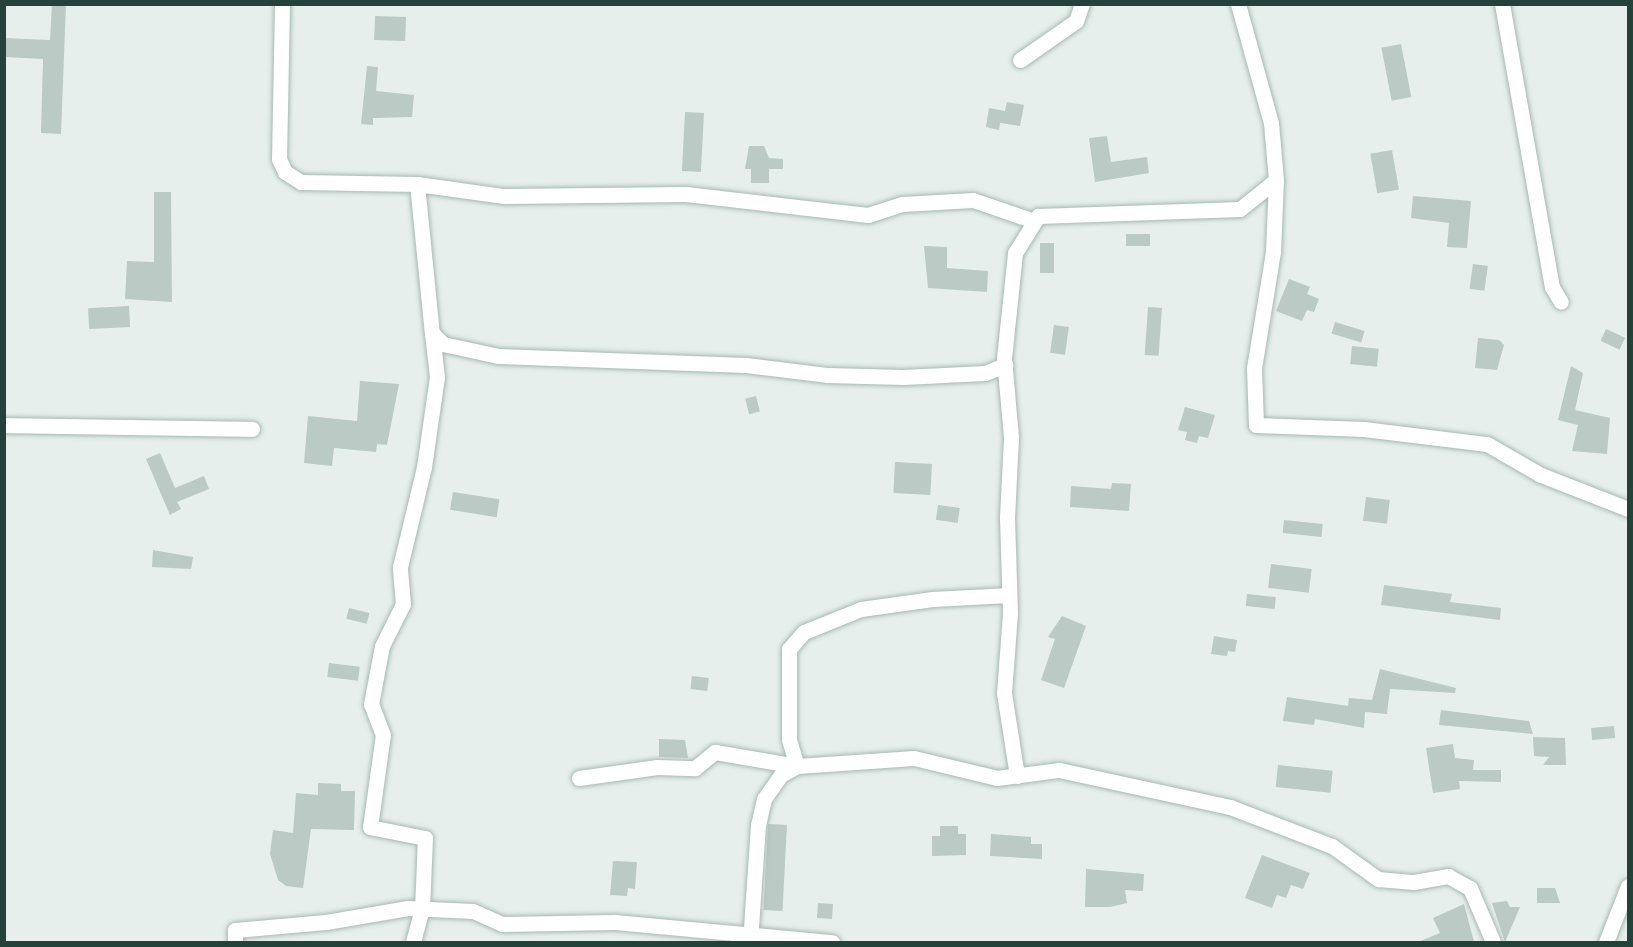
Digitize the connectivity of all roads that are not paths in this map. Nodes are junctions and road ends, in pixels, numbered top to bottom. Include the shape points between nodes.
1 (282, 4) edge
2 (1082, 4) edge
3 (1239, 4) edge
4 (1502, 4) edge
5 (1020, 60) dead end
6 (1276, 180) junction
7 (417, 184) junction
8 (1034, 221) junction
9 (1561, 302) dead end
10 (432, 333) junction
11 (1005, 365) junction
12 (4, 425) edge
13 (252, 429) dead end
14 (1629, 509) edge
15 (1009, 595) junction
16 (797, 766) junction
17 (1017, 776) junction
18 (579, 778) dead end
19 (1629, 886) edge
20 (422, 909) junction
21 (750, 938) edge
22 (235, 942) edge
23 (413, 942) edge
24 (832, 942) edge
25 (1493, 942) edge
26 (1606, 942) edge

1 - 7 street via 279,159 285,172 301,182
2 - 5 street via 1077,21
3 - 6 street via 1270,123
4 - 9 street via 1552,287
6 - 8 street via 1240,209 1038,216
6 - 14 street via 1273,252 1254,368 1256,425 1364,429 1487,444 1541,475
7 - 8 street via 504,196 686,194 868,215 902,204 973,200
7 - 10 street
8 - 11 street via 1015,253
10 - 11 street via 443,344 498,356 746,365 828,375 985,373
10 - 20 street via 437,377 424,467 400,567 403,604 382,646 371,704 383,735 370,828 425,838
11 - 15 street via 1011,437 1006,517
12 - 13 street
15 - 16 street via 932,599 861,609 804,633 789,649 789,740
15 - 17 street via 1004,693
16 - 17 street via 914,758 997,778
16 - 18 street via 715,752 695,768 657,767
16 - 21 street via 781,775 760,816
17 - 25 street via 1059,770 1230,807 1332,846 1378,879 1414,882 1448,876 1470,888
19 - 26 street
20 - 21 street via 473,911 502,924 615,922
20 - 22 street via 235,930
20 - 23 street
21 - 24 street

